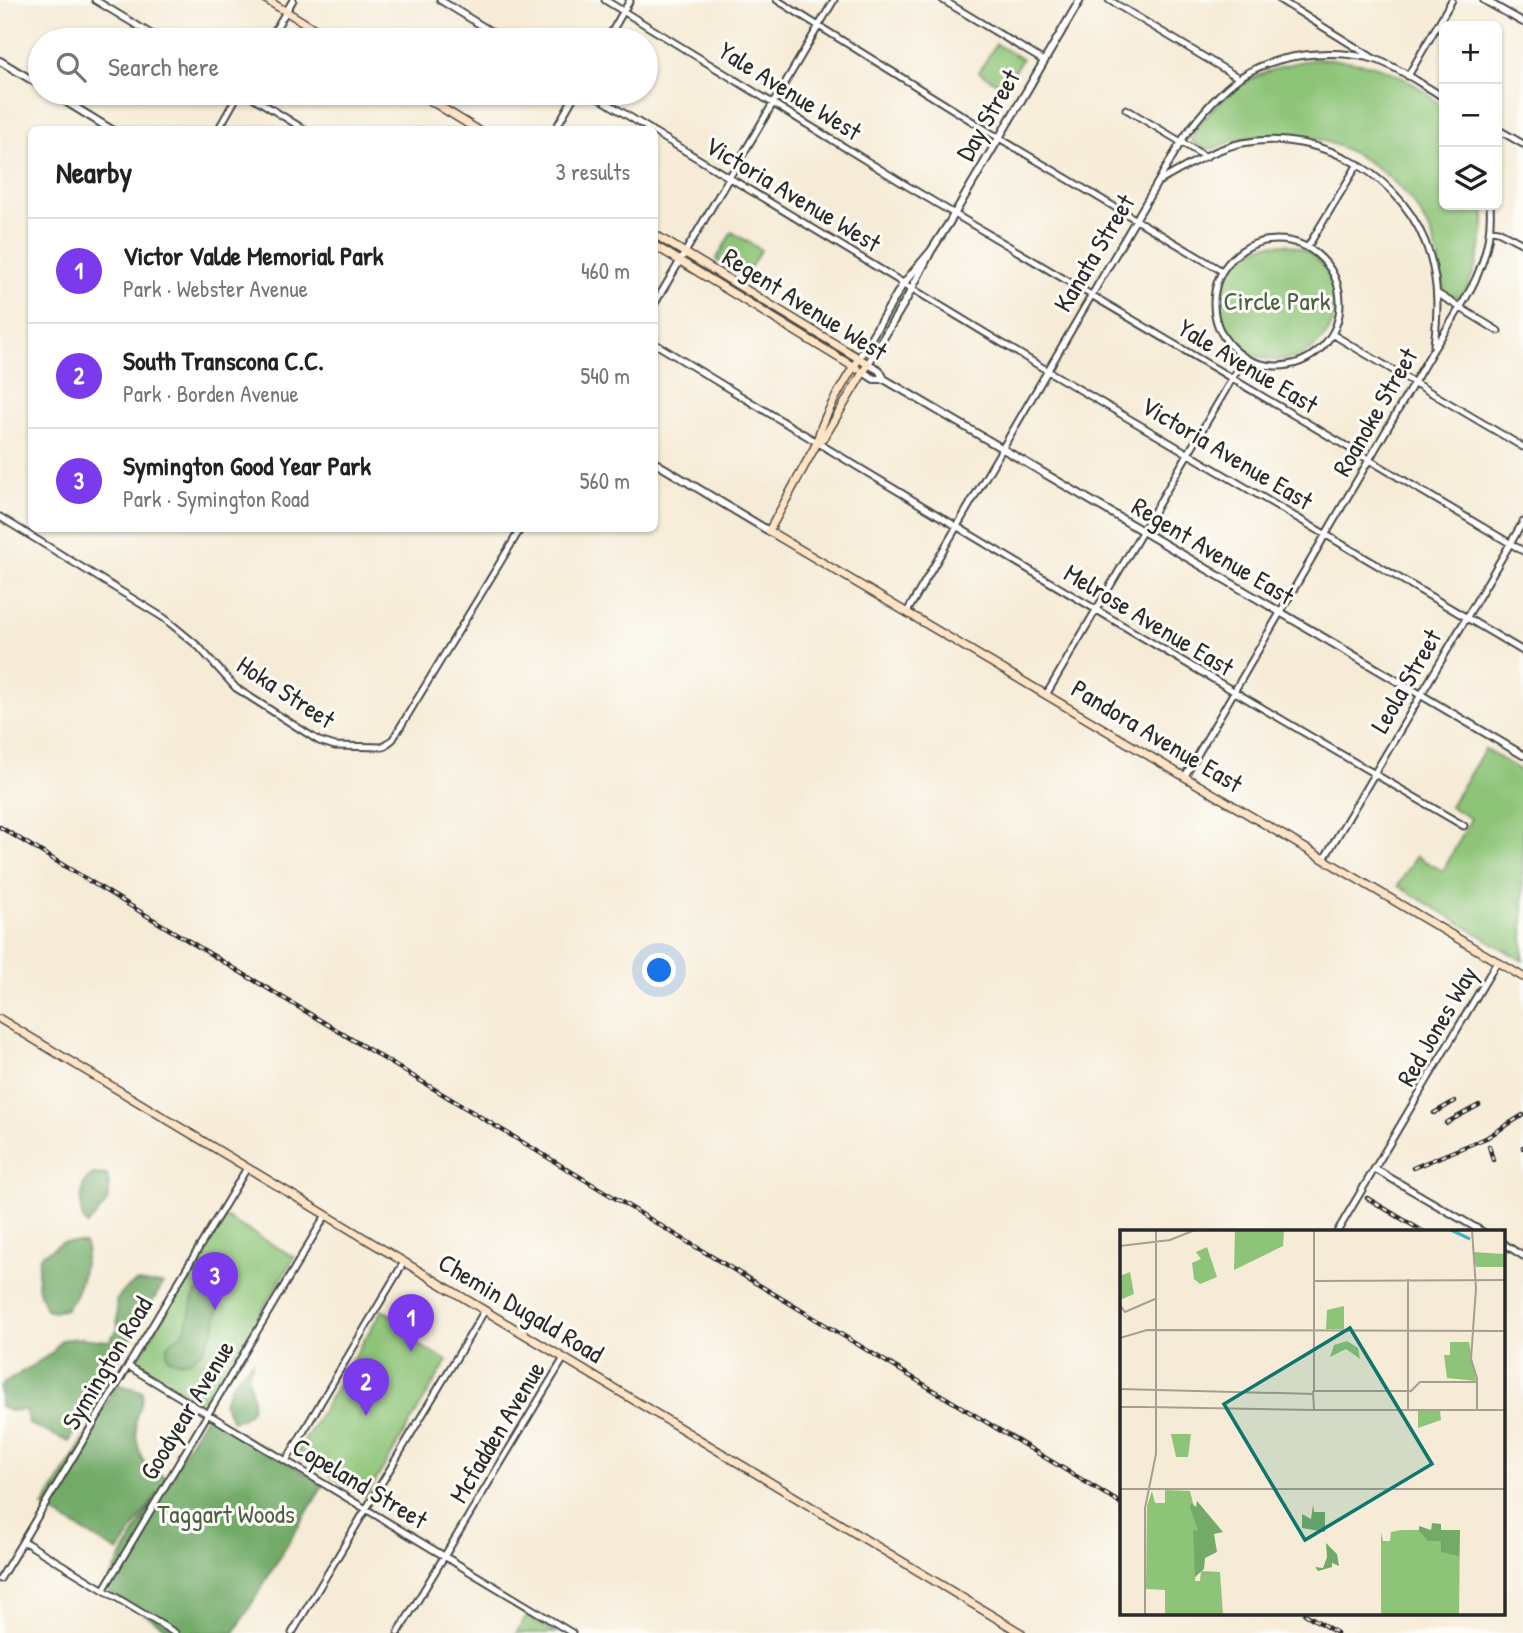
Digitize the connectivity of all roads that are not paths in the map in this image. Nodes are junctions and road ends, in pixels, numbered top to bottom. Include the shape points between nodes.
1 (95, 0) edge
2 (267, 0) edge
3 (293, 0) edge
4 (440, 0) edge
5 (605, 0) edge
6 (630, 0) edge
7 (777, 0) edge
8 (834, 0) edge
9 (943, 0) edge
10 (1080, 0) edge
11 (1109, 0) edge
12 (1280, 0) edge
13 (1452, 0) edge
14 (1484, 0) edge
15 (286, 12) junction
16 (624, 12) junction
17 (1523, 22) edge
18 (819, 25) junction
19 (140, 28) edge
20 (276, 28) edge
21 (313, 28) edge
22 (486, 28) edge
23 (614, 28) edge
24 (650, 28) edge
25 (658, 33) edge
26 (1376, 60) junction
27 (0, 61) edge
28 (1044, 61) junction
29 (1408, 76) junction
30 (28, 78) edge
31 (1239, 78) junction
32 (1439, 95) edge
33 (773, 104) junction
34 (71, 105) edge
35 (232, 105) edge
36 (265, 105) edge
37 (437, 105) edge
38 (569, 105) edge
39 (611, 105) edge
40 (1126, 109) dead end
41 (106, 126) edge
42 (220, 126) edge
43 (299, 126) edge
44 (472, 126) edge
45 (557, 126) edge
46 (645, 126) edge
47 (1502, 132) edge
48 (658, 134) edge
49 (999, 138) junction
50 (1181, 143) junction
51 (1523, 144) edge
52 (1206, 157) junction
53 (1358, 164) junction
54 (729, 177) junction
55 (1160, 181) junction
56 (1490, 210) edge
57 (954, 214) junction
58 (1137, 219) junction
59 (1490, 230) junction
60 (658, 237) edge
61 (1523, 244) edge
62 (658, 247) edge
63 (1307, 248) junction
64 (931, 251) junction
65 (683, 257) junction
66 (1223, 271) junction
67 (903, 284) junction
68 (912, 289) junction
69 (1437, 294) junction
70 (1091, 295) junction
71 (658, 298) edge
72 (1461, 309) junction
73 (1498, 331) dead end
74 (1332, 334) junction
75 (658, 345) edge
76 (1433, 350) junction
77 (1245, 357) junction
78 (859, 358) junction
79 (868, 364) junction
80 (853, 367) junction
81 (1048, 371) junction
82 (863, 372) junction
83 (884, 379) junction
84 (1231, 379) junction
85 (1415, 383) junction
86 (817, 443) junction
87 (1523, 447) edge
88 (1002, 449) junction
89 (1188, 452) junction
90 (1370, 461) junction
91 (658, 464) edge
92 (0, 517) edge
93 (1523, 522) edge
94 (955, 527) junction
95 (769, 531) junction
96 (1141, 531) junction
97 (519, 532) edge
98 (1327, 535) junction
99 (1510, 544) junction
100 (1523, 551) edge
101 (1095, 610) junction
102 (907, 612) junction
103 (1280, 613) junction
104 (1466, 618) junction
105 (1523, 651) edge
106 (1234, 692) junction
107 (1046, 695) junction
108 (1420, 695) junction
109 (1523, 755) edge
110 (1375, 773) junction
111 (1185, 776) junction
112 (1464, 825) dead end
113 (1324, 859) junction
114 (1497, 962) junction
115 (1523, 977) edge
116 (0, 1019) edge
117 (247, 1168) junction
118 (1375, 1169) junction
119 (326, 1215) junction
120 (1338, 1230) edge
121 (1480, 1230) edge
122 (1506, 1245) edge
123 (1523, 1256) edge
124 (404, 1262) junction
125 (485, 1310) junction
126 (564, 1358) junction
127 (128, 1366) junction
128 (207, 1414) junction
129 (286, 1461) junction
130 (365, 1508) junction
131 (23, 1541) junction
132 (444, 1556) junction
133 (0, 1579) edge
134 (103, 1589) junction
135 (175, 1633) edge
136 (292, 1633) edge
137 (398, 1633) edge
138 (572, 1633) edge
139 (1021, 1633) edge

1 - 19 street
2 - 15 main road
3 - 15 street
4 - 22 street
5 - 16 street, Yale Avenue West
6 - 16 street
7 - 18 street
8 - 18 street
9 - 28 street
10 - 28 street, Day Street
11 - 31 street
12 - 26 street
13 - 29 street
14 - 17 street
15 - 20 street
15 - 21 main road
16 - 23 street
16 - 24 street, Yale Avenue West
18 - 33 street
18 - 49 street
25 - 33 street, Yale Avenue West
26 - 29 street, Kanata Street
26 - 31 street, Kanata Street via 1321,54 1287,58
27 - 30 street
28 - 49 street, Day Street
29 - 32 street
31 - 50 street, Kanata Street via 1198,117
33 - 54 street
33 - 57 street, Yale Avenue West
34 - 41 street
35 - 42 street
36 - 43 street
37 - 44 main road
38 - 45 street
39 - 46 street, Victoria Avenue West
40 - 50 street
47 - 51 street
48 - 54 street, Victoria Avenue West
49 - 57 street, Day Street
49 - 58 street
50 - 52 street
50 - 55 street, Kanata Street
52 - 53 street via 1243,143 1293,141 1330,150
52 - 55 street
53 - 63 street
53 - 69 street via 1383,182 1413,218 1430,255
54 - 65 street
54 - 67 street, Victoria Avenue West
55 - 58 street, Kanata Street
56 - 59 street, Roanoke Street
57 - 64 street, Day Street
57 - 70 street, Yale Avenue East
58 - 66 street
58 - 70 street, Kanata Street
59 - 61 street
59 - 72 street, Roanoke Street via 1477,278
60 - 65 main road, Regent Avenue West
62 - 65 main road, Regent Avenue West
63 - 66 street via 1280,240 1258,243 1237,254
63 - 74 street via 1324,261 1337,283 1340,309
64 - 67 street, Day Street
64 - 68 street, Day Street
65 - 71 street
65 - 78 main road, Regent Avenue West
65 - 80 main road, Regent Avenue West
66 - 77 street via 1214,294 1216,319 1226,341
67 - 68 street, Victoria Avenue West
67 - 78 street, Day Street
68 - 79 street, Day Street
68 - 81 street, Victoria Avenue East
69 - 72 street
69 - 76 street
70 - 81 street, Kanata Street
70 - 84 street, Yale Avenue East
72 - 73 street
72 - 76 street, Roanoke Street
74 - 77 street via 1318,351 1294,364 1266,365
74 - 85 street
75 - 86 street, Melrose Avenue East
76 - 85 street, Roanoke Street
77 - 84 street
78 - 79 main road, Regent Avenue West
78 - 80 main road, Day Street
79 - 82 main road, Day Street
79 - 83 street, Regent Avenue West
80 - 82 main road, Regent Avenue West
80 - 86 main road, Day Street
81 - 88 street, Kanata Street
81 - 89 street, Victoria Avenue East
82 - 83 street, Regent Avenue West
82 - 86 main road, Day Street
83 - 88 street, Regent Avenue East
84 - 89 street
84 - 90 street, Yale Avenue East
85 - 87 street
85 - 90 street, Roanoke Street
86 - 94 street, Melrose Avenue East
86 - 95 main road, Day Street
88 - 94 street, Kanata Street
88 - 96 street, Regent Avenue East
89 - 96 street
89 - 98 street, Victoria Avenue East
90 - 98 street, Roanoke Street
90 - 99 street, Yale Avenue East
91 - 95 street
92 - 97 street, Hoka Street via 164,618 199,647 236,688 298,728 327,744 366,748 383,747 393,738
93 - 99 street, Leola Street
94 - 101 street, Melrose Avenue East
94 - 102 street, Kanata Street
95 - 102 main road, Pandora Avenue East
96 - 101 street
96 - 103 street, Regent Avenue East
98 - 103 street, Roanoke Street
98 - 104 street, Victoria Avenue East
99 - 100 street, Yale Avenue East
99 - 104 street, Leola Street
101 - 106 street, Melrose Avenue East
101 - 107 street
102 - 107 main road, Pandora Avenue East
103 - 106 street, Roanoke Street
103 - 108 street, Regent Avenue East
104 - 105 street, Victoria Avenue East
104 - 108 street, Leola Street
106 - 110 street, Melrose Avenue East
106 - 111 street, Roanoke Street
107 - 111 main road, Pandora Avenue East
108 - 109 street, Regent Avenue East
108 - 110 street, Leola Street
110 - 112 street, Melrose Avenue East
110 - 113 street, Leola Street
111 - 113 main road, Pandora Avenue East
113 - 114 main road, Pandora Avenue East
114 - 115 main road, Pandora Avenue East
114 - 118 street, Red Jones Way
116 - 117 main road, Chemin Dugald Road
117 - 119 main road, Chemin Dugald Road
117 - 127 street, Symington Road
118 - 120 street, Red Jones Way
118 - 121 street
119 - 124 main road, Chemin Dugald Road
119 - 128 street, Goodyear Avenue
122 - 123 street
124 - 125 main road, Chemin Dugald Road
124 - 129 street
125 - 126 main road, Chemin Dugald Road
125 - 130 street
126 - 132 street, Mcfadden Avenue
126 - 139 main road, Chemin Dugald Road
127 - 128 street, Copeland Street
127 - 131 street, Symington Road
128 - 129 street, Copeland Street
128 - 134 street, Goodyear Avenue
129 - 130 street, Copeland Street
130 - 132 street, Copeland Street
130 - 136 street
131 - 133 street, Symington Road
131 - 134 street
132 - 137 street, Mcfadden Avenue
132 - 138 street, Copeland Street
134 - 135 street

